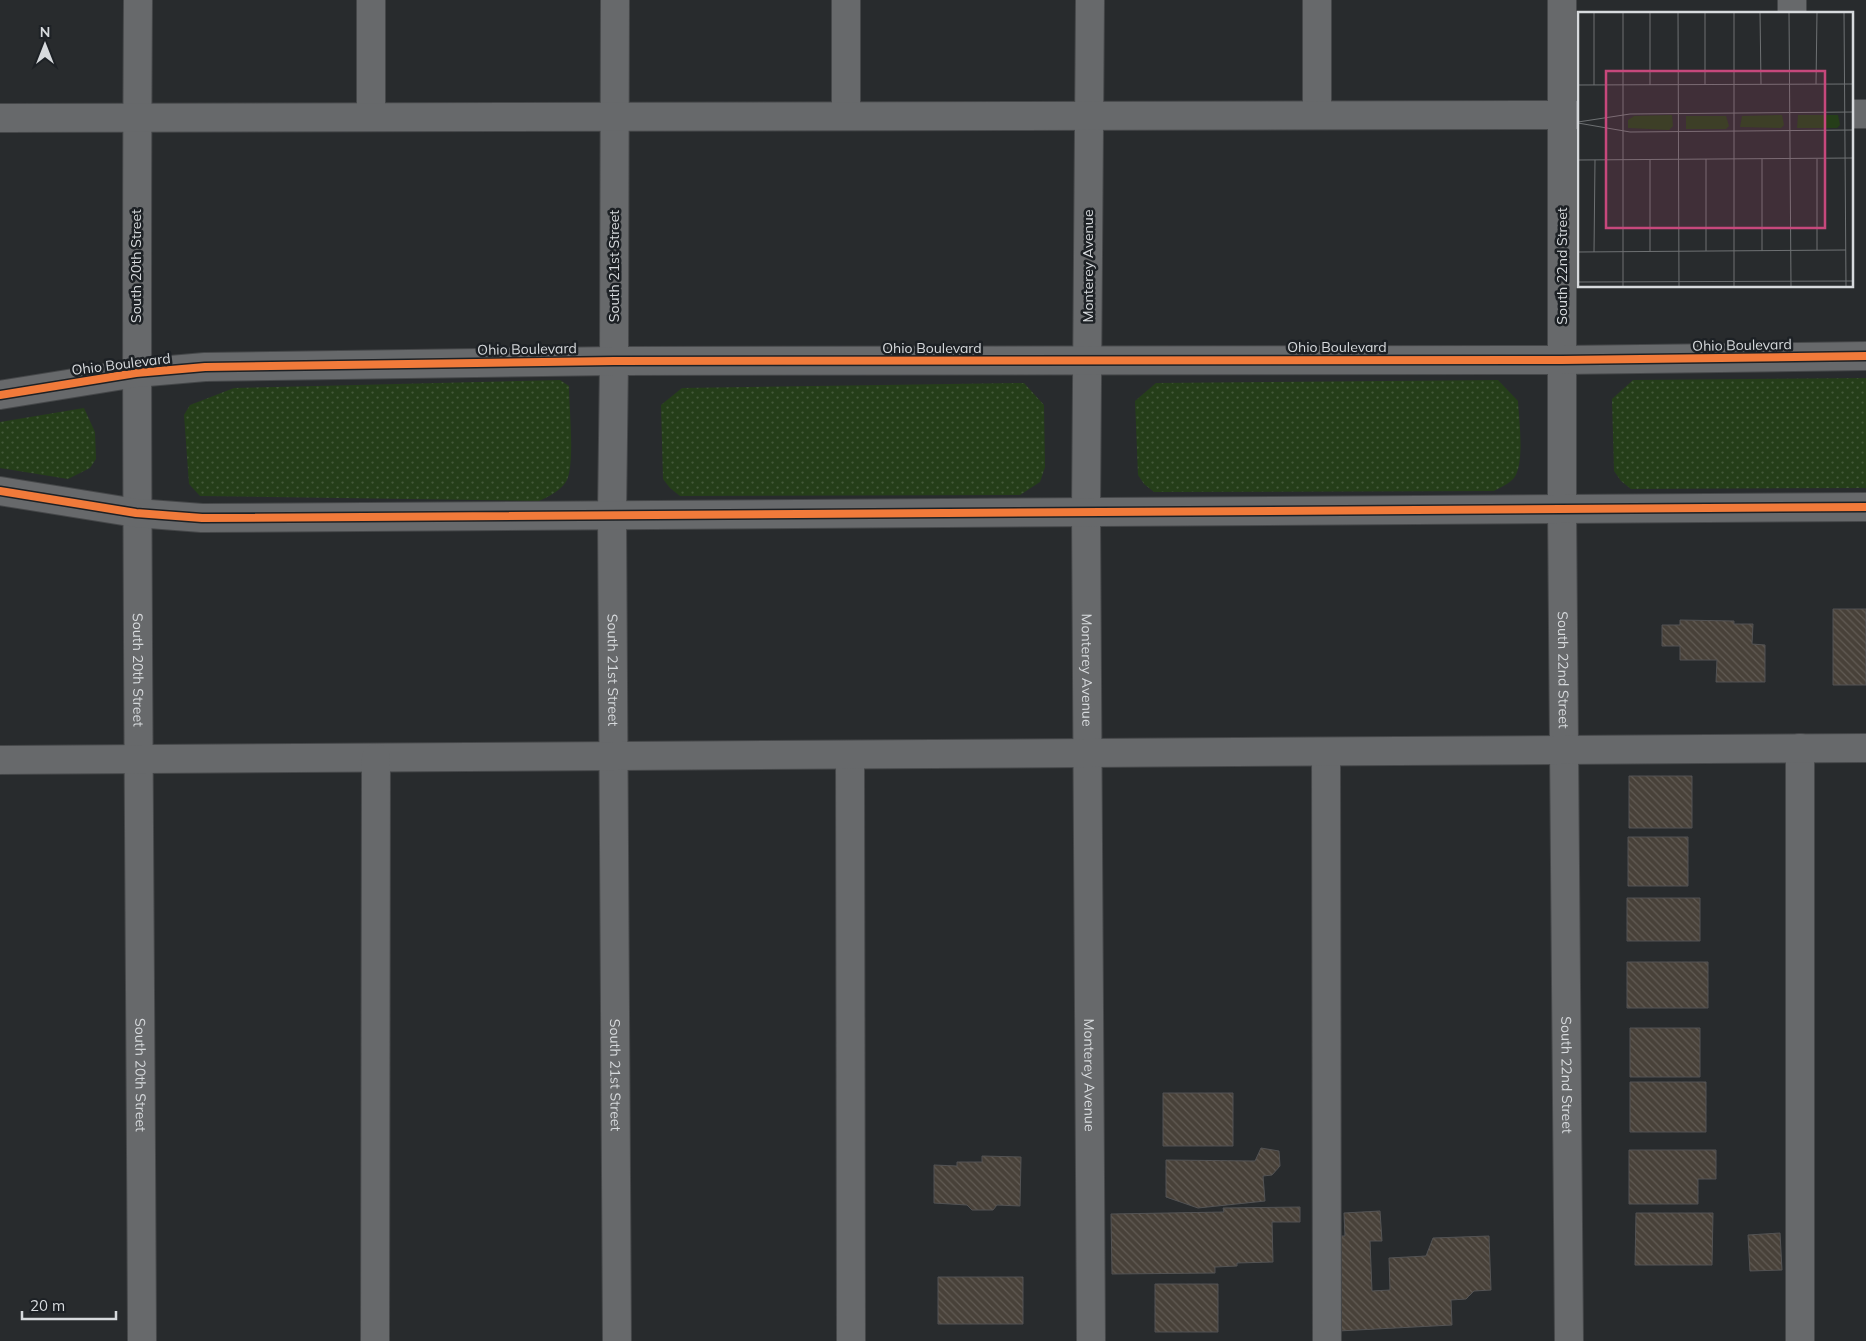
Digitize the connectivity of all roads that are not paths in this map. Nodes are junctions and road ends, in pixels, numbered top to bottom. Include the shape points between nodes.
1 (138, 0) edge
2 (371, 0) edge
3 (614, 0) edge
4 (846, 0) edge
5 (1090, 0) edge
6 (1316, 0) edge
7 (1562, 0) edge
8 (1318, 115) junction
9 (1571, 115) edge
10 (846, 116) junction
11 (1089, 116) junction
12 (372, 117) junction
13 (614, 117) junction
14 (0, 118) edge
15 (137, 118) junction
16 (1866, 356) edge
17 (614, 360) junction
18 (1088, 360) junction
19 (1562, 360) junction
20 (136, 372) junction
21 (0, 395) edge
22 (0, 491) edge
23 (1866, 508) edge
24 (1562, 510) junction
25 (1086, 512) junction
26 (136, 513) junction
27 (612, 515) junction
28 (1800, 748) junction
29 (1866, 748) edge
30 (1564, 750) junction
31 (1326, 752) junction
32 (1087, 753) junction
33 (850, 755) junction
34 (613, 756) junction
35 (376, 758) junction
36 (140, 759) junction
37 (0, 760) edge
38 (142, 1341) edge
39 (375, 1341) edge
40 (617, 1341) edge
41 (851, 1341) edge
42 (1091, 1341) edge
43 (1327, 1341) edge
44 (1569, 1341) edge
45 (1800, 1341) edge

1 - 15 street, South 20th Street
2 - 12 street
3 - 13 street, South 21st Street
4 - 10 street
5 - 11 street, Monterey Avenue
6 - 8 street
7 - 9 street, South 22nd Street
8 - 9 street
8 - 11 street
9 - 19 street, South 22nd Street
10 - 11 street
10 - 13 street
11 - 18 street, Monterey Avenue
12 - 13 street
12 - 15 street
13 - 17 street, South 21st Street
14 - 15 street
15 - 20 street, South 20th Street
16 - 19 street, Ohio Boulevard
17 - 18 street, Ohio Boulevard
17 - 20 street, Ohio Boulevard via 205,367
17 - 27 street, South 21st Street
18 - 19 street, Ohio Boulevard
18 - 25 street, Monterey Avenue
19 - 24 street, South 22nd Street
20 - 21 street, Ohio Boulevard
20 - 26 street, South 20th Street
22 - 26 street
23 - 24 street
24 - 25 street
24 - 30 street, South 22nd Street
25 - 27 street
25 - 32 street, Monterey Avenue
26 - 27 street via 202,518
26 - 36 street, South 20th Street
27 - 34 street, South 21st Street
28 - 29 street
28 - 30 street
28 - 45 street
30 - 31 street
30 - 44 street, South 22nd Street
31 - 32 street
31 - 43 street
32 - 33 street
32 - 42 street, Monterey Avenue
33 - 34 street
33 - 41 street
34 - 35 street
34 - 40 street, South 21st Street
35 - 36 street
35 - 39 street
36 - 37 street
36 - 38 street, South 20th Street

